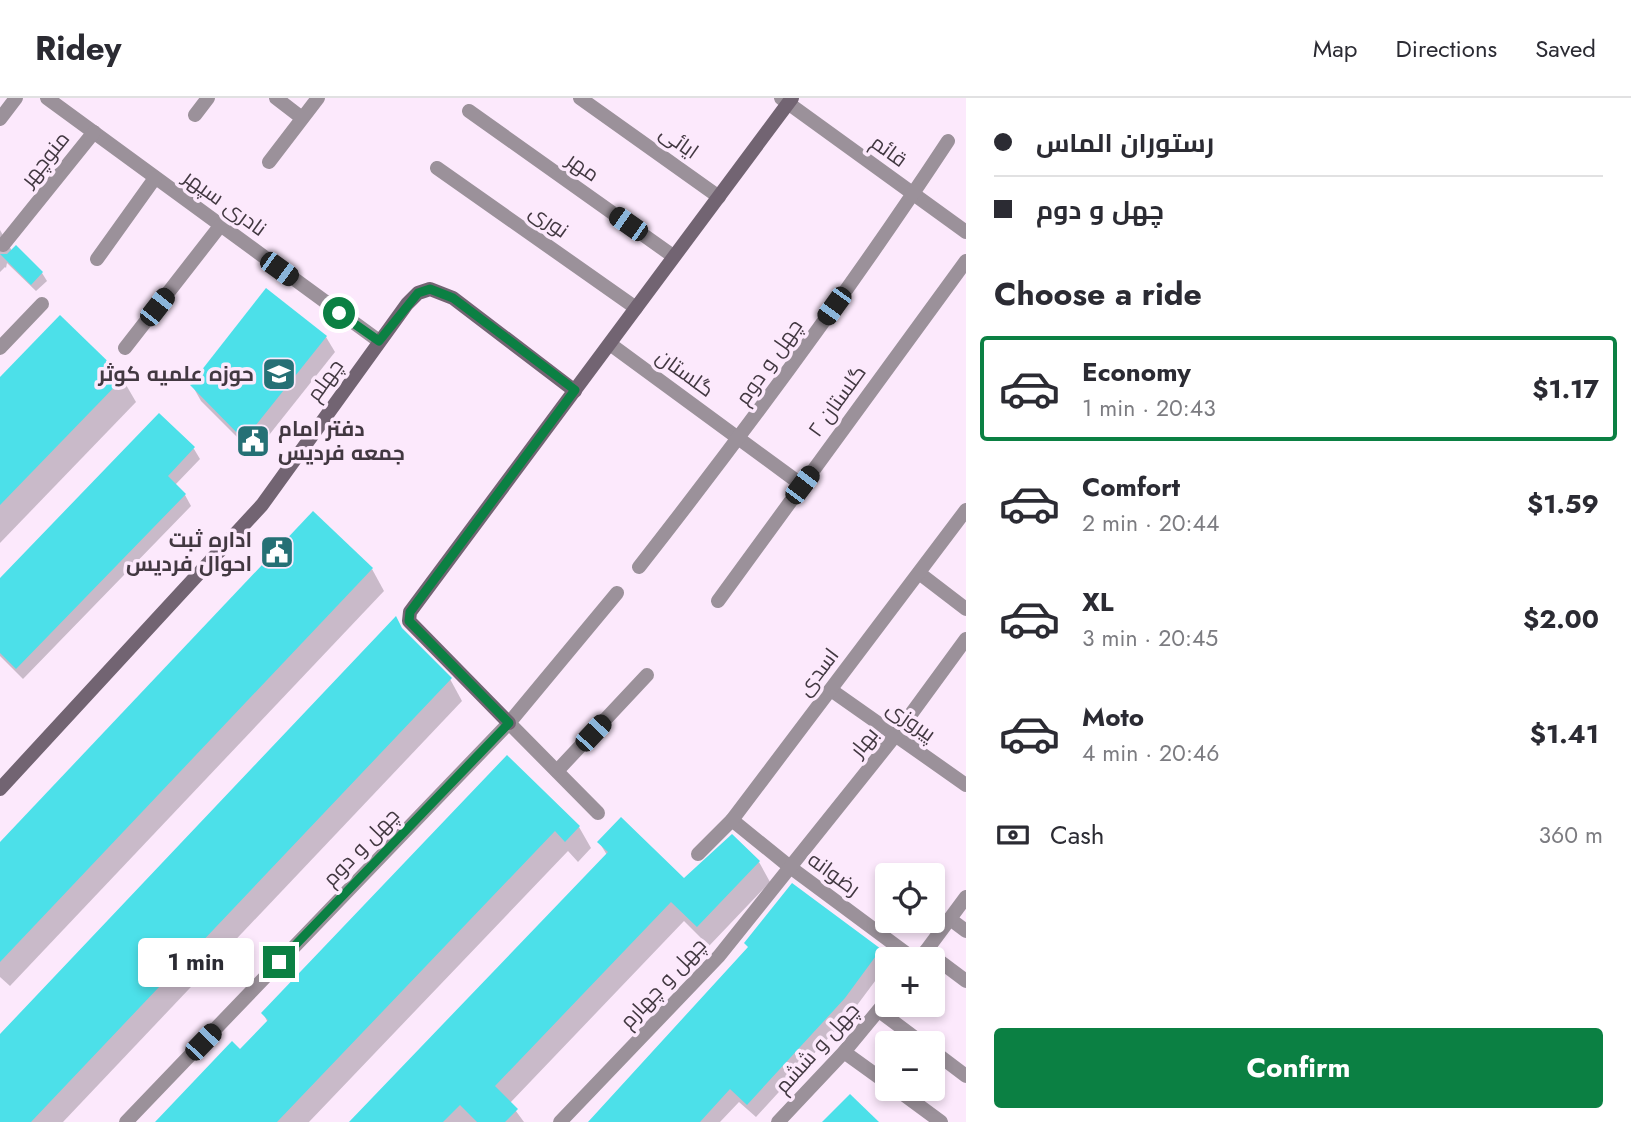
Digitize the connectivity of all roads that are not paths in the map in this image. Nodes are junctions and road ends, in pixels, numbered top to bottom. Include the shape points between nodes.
1 (16, 98) edge
2 (47, 98) edge
3 (208, 98) edge
4 (276, 98) edge
5 (318, 98) edge
6 (580, 98) edge
7 (787, 100) edge
8 (469, 111) dead end
9 (195, 115) dead end
10 (302, 118) junction
11 (0, 119) edge
12 (94, 132) junction
13 (948, 141) dead end
14 (269, 162) dead end
15 (437, 169) dead end
16 (155, 178) junction
17 (913, 195) junction
18 (719, 197) junction
19 (220, 226) junction
20 (966, 232) edge
21 (3, 245) dead end
22 (673, 256) junction
23 (97, 259) dead end
24 (966, 261) edge
25 (43, 304) dead end
26 (636, 308) junction
27 (379, 341) junction
28 (610, 344) junction
29 (0, 348) edge
30 (125, 348) dead end
31 (575, 390) junction
32 (739, 439) junction
33 (802, 485) junction
34 (966, 510) edge
35 (639, 567) dead end
36 (919, 573) junction
37 (617, 593) dead end
38 (718, 600) dead end
39 (966, 609) edge
40 (966, 639) edge
41 (646, 675) dead end
42 (831, 690) junction
43 (509, 723) junction
44 (895, 736) junction
45 (556, 771) junction
46 (966, 785) edge
47 (0, 789) edge
48 (598, 813) dead end
49 (732, 820) junction
50 (698, 854) dead end
51 (790, 867) junction
52 (966, 897) edge
53 (950, 919) junction
54 (966, 931) edge
55 (907, 947) edge
56 (927, 947) edge
57 (945, 970) edge
58 (966, 981) edge
59 (875, 1016) edge
60 (895, 1017) edge
61 (909, 1031) edge
62 (845, 1052) junction
63 (945, 1060) edge
64 (875, 1074) edge
65 (966, 1076) edge
66 (913, 1101) edge
67 (126, 1122) edge
68 (560, 1122) edge
69 (778, 1122) edge
70 (942, 1122) edge

1 - 11 street
2 - 12 street, نادری سپهر
3 - 9 street
4 - 10 street
5 - 10 street
6 - 18 street, ایائی
7 - 17 street, قائم
7 - 18 street
8 - 22 street, مهر
10 - 14 street
12 - 16 street, نادری سپهر
12 - 21 street, منوچهر
13 - 17 street, چهل و دوم
15 - 26 street, نوری
16 - 19 street, نادری سپهر
16 - 23 street
17 - 20 street, قائم
17 - 32 street, چهل و دوم
18 - 22 street
19 - 27 street, نادری سپهر
19 - 30 street
22 - 26 street
24 - 33 street, گلستان ۲
25 - 29 street
26 - 28 street
27 - 31 street, چهلم via 418,293 430,289 453,298
27 - 47 street, چهلم via 262,505
28 - 31 street
28 - 32 street, گلستان
31 - 43 street via 410,612 409,621
32 - 33 street, گلستان
32 - 35 street, چهل و دوم
33 - 38 street, گلستان ۲
34 - 36 street, اسدی
36 - 39 street
36 - 42 street, اسدی
37 - 43 street, چهل و دوم
40 - 44 street, بهار
41 - 45 street
42 - 44 street, پیروزی
42 - 49 street, اسدی
43 - 45 street
43 - 67 street, چهل و دوم
44 - 46 street, پیروزی
44 - 51 street, بهار
45 - 48 street
49 - 50 street, اسدی
49 - 51 street, رضوانه
51 - 55 street, رضوانه
51 - 68 street, چهل و چهارم via 719,956
52 - 53 street
53 - 54 street
53 - 56 street
57 - 58 street, رضوانه
59 - 62 street, چهل و ششم
60 - 61 street
62 - 64 street
62 - 69 street, چهل و ششم
63 - 65 street
66 - 70 street

